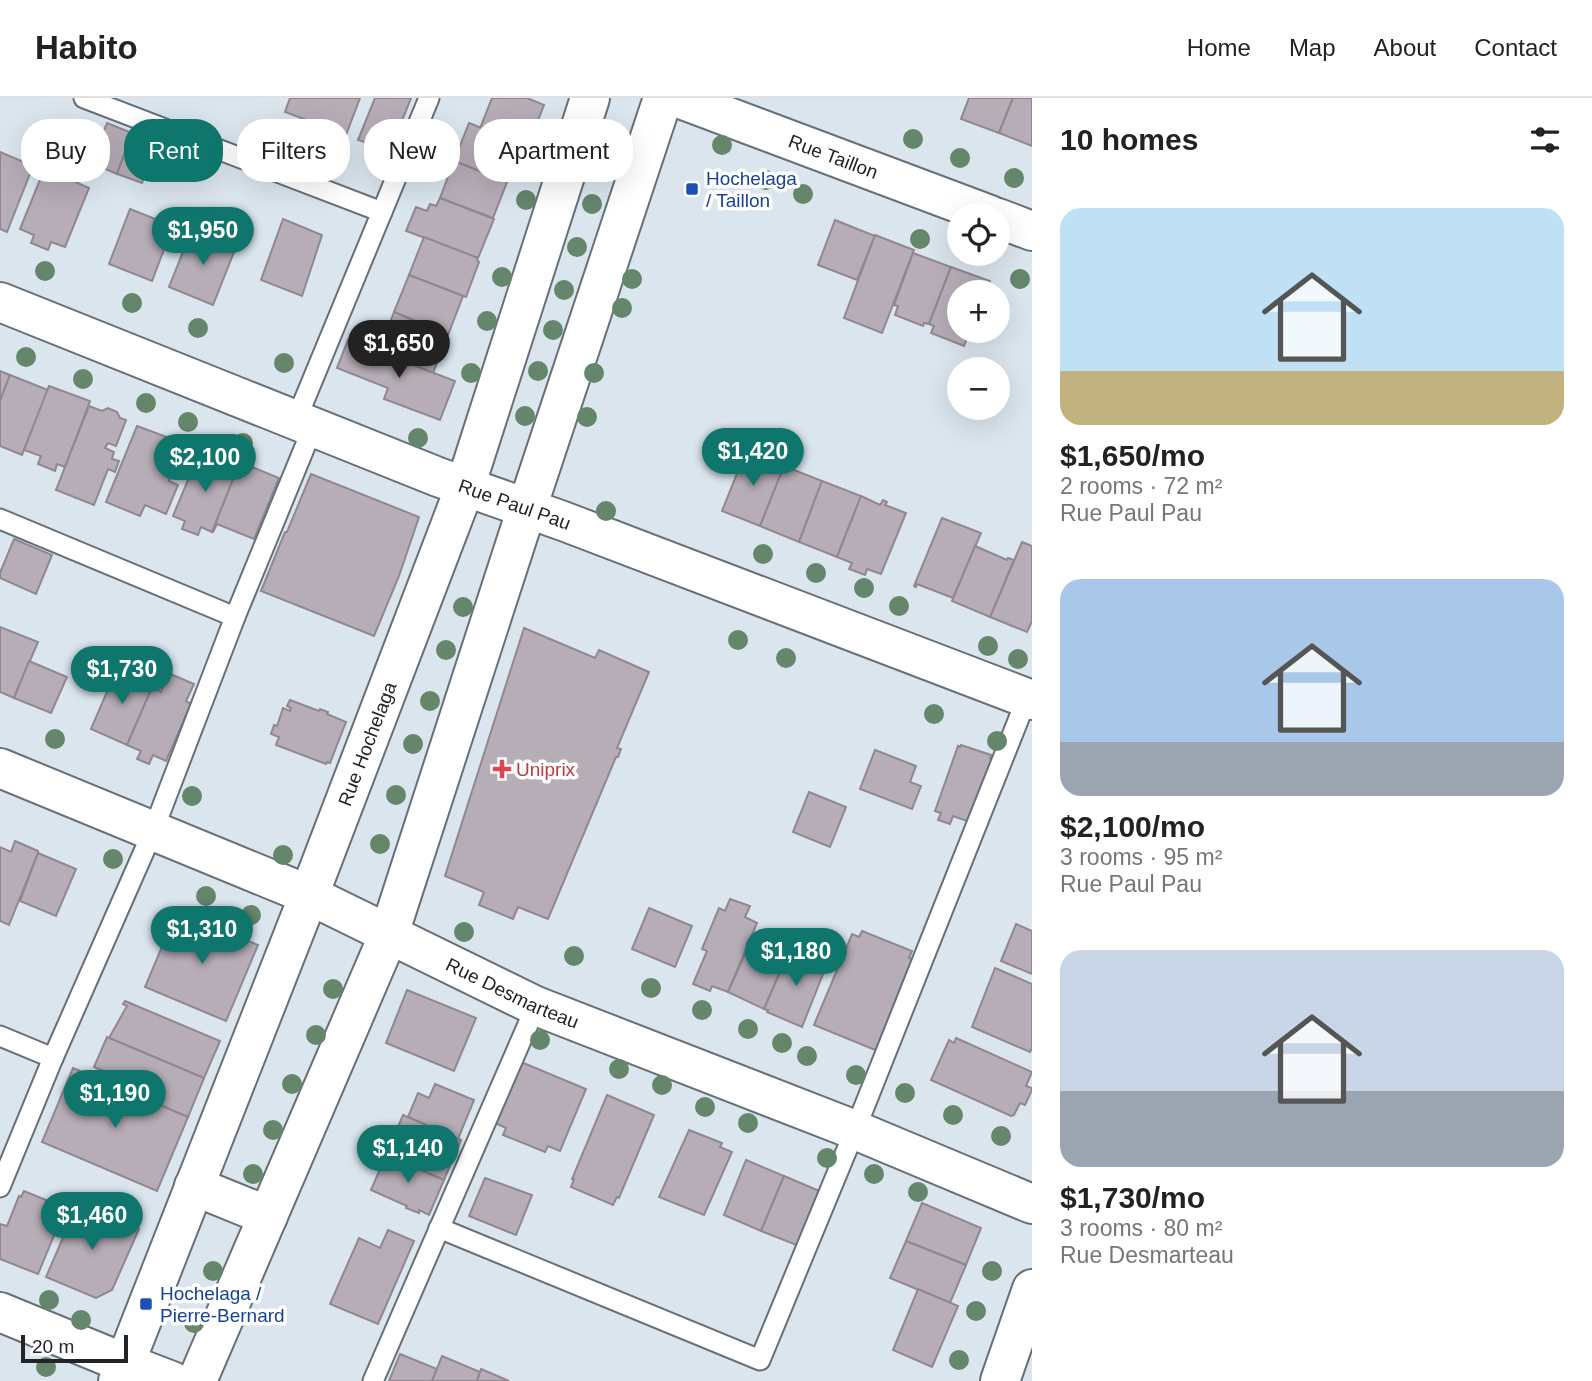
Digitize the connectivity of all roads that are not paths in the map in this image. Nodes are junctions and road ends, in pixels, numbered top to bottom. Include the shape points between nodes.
1 (84, 98) edge
2 (429, 98) edge
3 (590, 98) edge
4 (663, 98) edge
5 (678, 98) edge
6 (958, 203) edge
7 (382, 212) junction
8 (1010, 223) edge
9 (1032, 231) edge
10 (0, 302) edge
11 (305, 423) junction
12 (465, 487) junction
13 (527, 508) junction
14 (0, 519) edge
15 (236, 617) junction
16 (1031, 695) edge
17 (0, 768) edge
18 (153, 831) junction
19 (309, 895) junction
20 (389, 934) junction
21 (536, 1006) junction
22 (0, 1036) edge
23 (53, 1058) junction
24 (855, 1130) junction
25 (194, 1186) junction
26 (0, 1187) edge
27 (1032, 1204) edge
28 (268, 1216) junction
29 (439, 1228) junction
30 (1032, 1289) edge
31 (0, 1312) edge
32 (121, 1372) edge
33 (172, 1381) edge
34 (197, 1381) edge
35 (373, 1381) edge
36 (1000, 1381) edge

1 - 7 lane
2 - 7 lane
3 - 12 street, Rue Hochelaga
4 - 13 street
5 - 6 street, Rue Taillon
7 - 11 lane
8 - 9 street
10 - 11 street, Rue Paul Pau
11 - 12 street, Rue Paul Pau
11 - 15 lane
12 - 13 street, Rue Paul Pau
12 - 19 street, Rue Hochelaga
13 - 16 street, Rue Paul Pau
13 - 20 street
14 - 15 lane
15 - 18 lane
16 - 24 lane
17 - 18 street, Rue Desmarteau
18 - 19 street, Rue Desmarteau
18 - 23 lane
19 - 20 street, Rue Desmarteau
19 - 25 street, Rue Hochelaga
20 - 21 street, Rue Desmarteau
20 - 28 street
21 - 24 street, Rue Desmarteau
21 - 29 lane
22 - 23 lane
23 - 26 lane
24 - 27 street, Rue Desmarteau
24 - 29 lane via 760,1360
25 - 28 street
25 - 32 street, Rue Hochelaga
28 - 34 street
29 - 35 lane
30 - 36 street
31 - 32 street
32 - 33 street

